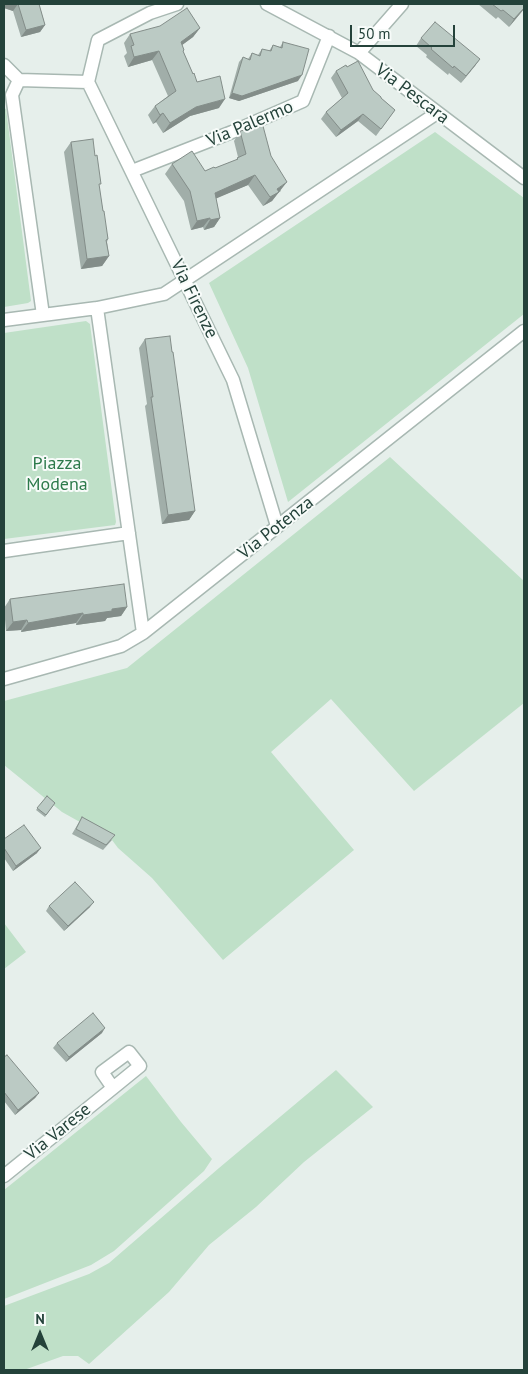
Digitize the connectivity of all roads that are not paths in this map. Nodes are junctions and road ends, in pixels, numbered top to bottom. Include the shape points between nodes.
1 (178, 4) edge
2 (268, 4) edge
3 (402, 4) edge
4 (329, 36) junction
5 (359, 54) junction
6 (4, 65) edge
7 (19, 80) junction
8 (88, 82) junction
9 (8, 95) edge
10 (437, 113) junction
11 (132, 171) junction
12 (524, 178) edge
13 (186, 281) junction
14 (97, 308) junction
15 (43, 315) junction
16 (4, 320) edge
17 (524, 331) edge
18 (277, 526) junction
19 (129, 533) junction
20 (4, 551) edge
21 (143, 633) junction
22 (4, 679) edge
23 (113, 1088) dead end
24 (4, 1176) edge

1 - 8 street via 150,13 98,40
2 - 4 street, Via Pescara
3 - 5 street
4 - 5 street, Via Pescara
4 - 11 street, Via Palermo via 303,102
5 - 10 street, Via Pescara
6 - 7 street
7 - 8 street
7 - 9 street
8 - 11 street, Via Firenze
9 - 15 street
10 - 12 street, Via Pescara
10 - 13 street
11 - 13 street, Via Firenze
13 - 14 street via 164,294
13 - 18 street, Via Firenze via 233,380
14 - 15 street
14 - 19 street
15 - 16 street
17 - 18 street, Via Potenza
18 - 21 street, Via Potenza
19 - 20 street
19 - 21 street
21 - 22 street, Via Potenza via 121,646
23 - 24 street, Via Varese

